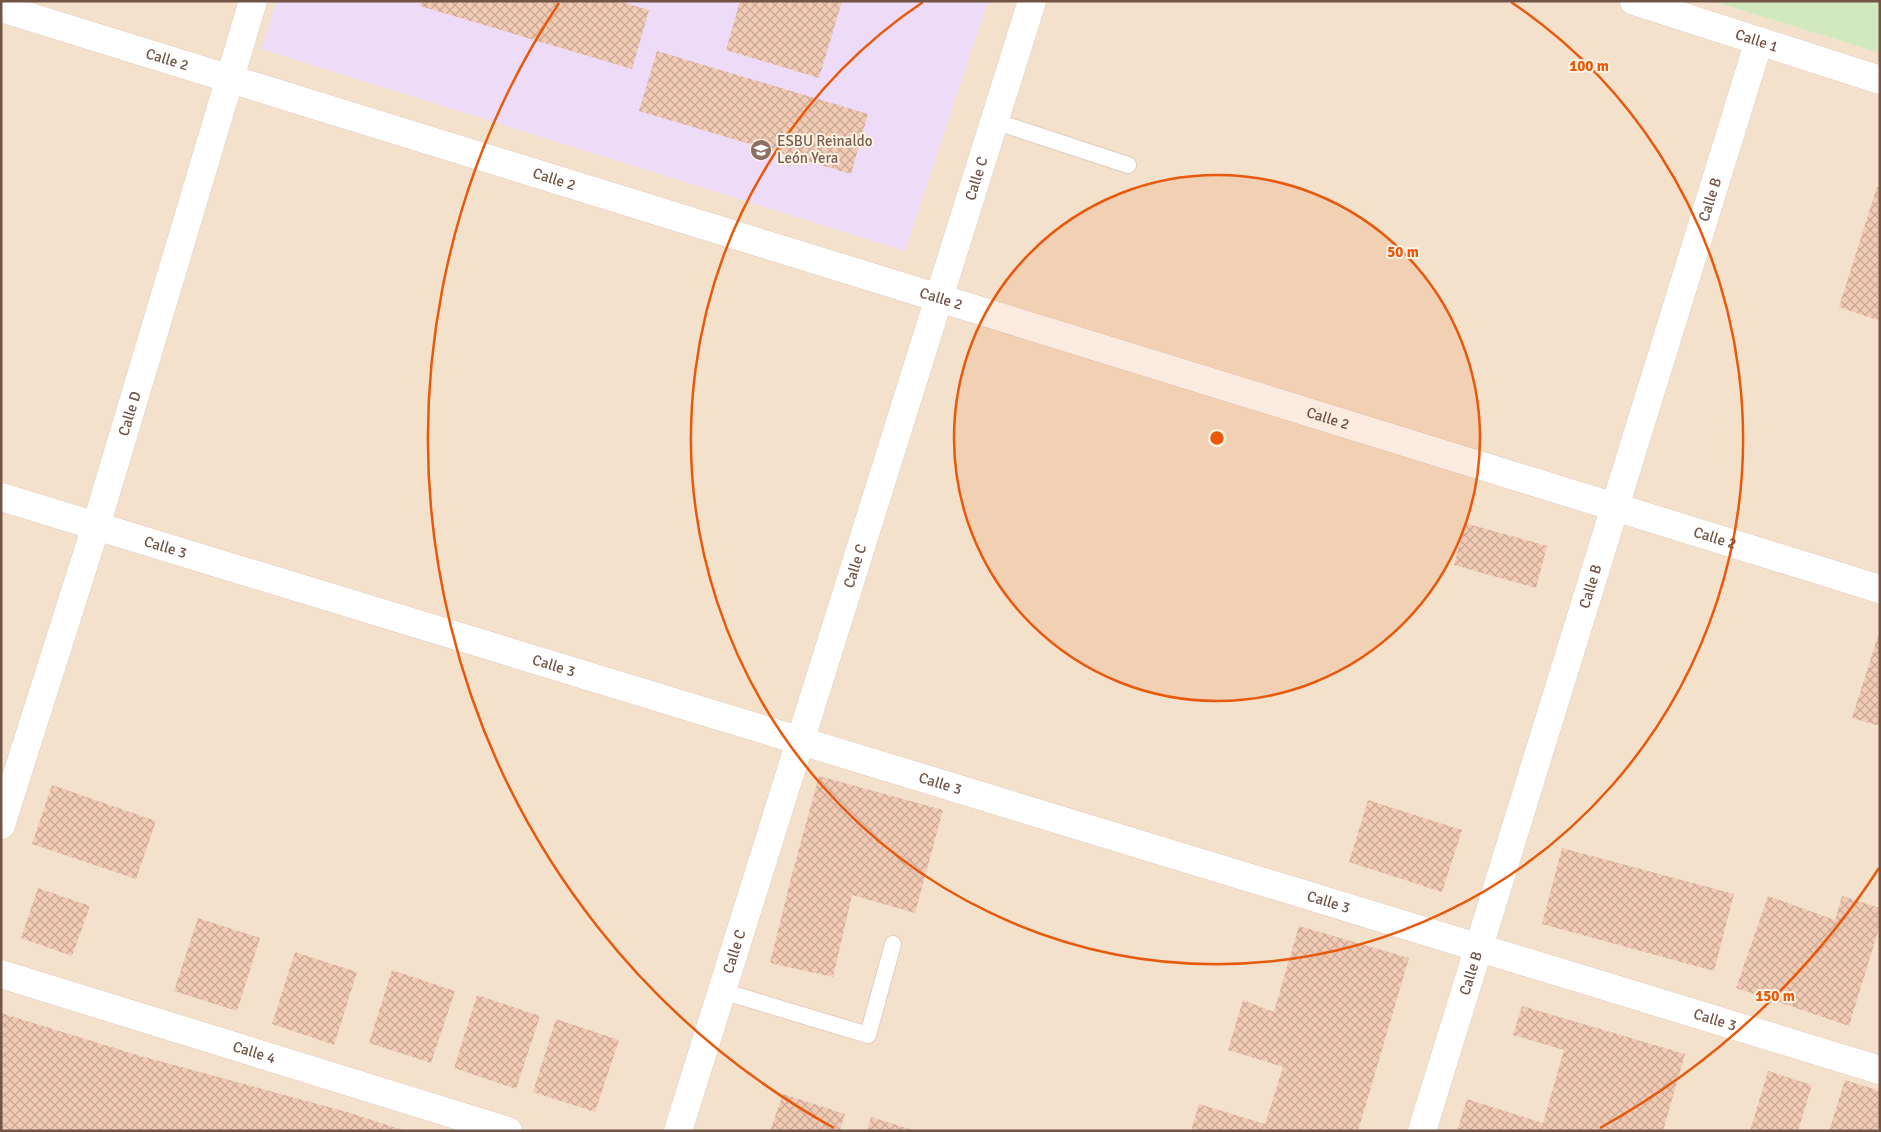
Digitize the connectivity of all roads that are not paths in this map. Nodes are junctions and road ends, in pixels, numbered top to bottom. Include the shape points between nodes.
1 (253, 1) edge
2 (1032, 1) edge
3 (1634, 1) edge
4 (1, 8) edge
5 (1759, 41) junction
6 (229, 78) junction
7 (1880, 80) edge
8 (994, 121) junction
9 (1128, 165) dead end
10 (939, 298) junction
11 (1, 497) edge
12 (1615, 507) junction
13 (96, 526) junction
14 (1880, 589) edge
15 (800, 741) junction
16 (1, 825) edge
17 (894, 944) dead end
18 (1478, 947) junction
19 (1, 974) edge
20 (722, 992) junction
21 (1880, 1070) edge
22 (508, 1131) edge
23 (678, 1131) edge
24 (1422, 1131) edge

1 - 6 street, Calle D
2 - 8 street, Calle C
3 - 5 street, Calle 1
4 - 6 street, Calle 2
5 - 7 street, Calle 1
5 - 12 street, Calle B
6 - 10 street, Calle 2
6 - 13 street, Calle D
8 - 9 lane
8 - 10 street, Calle C
10 - 12 street, Calle 2
10 - 15 street, Calle C
11 - 13 street, Calle 3
12 - 14 street, Calle 2
12 - 18 street, Calle B
13 - 15 street, Calle 3
13 - 16 street, Calle D
15 - 18 street, Calle 3
15 - 20 street, Calle C
17 - 20 lane via 868,1035
18 - 21 street, Calle 3
18 - 24 street, Calle B
19 - 22 street, Calle 4
20 - 23 street, Calle C

